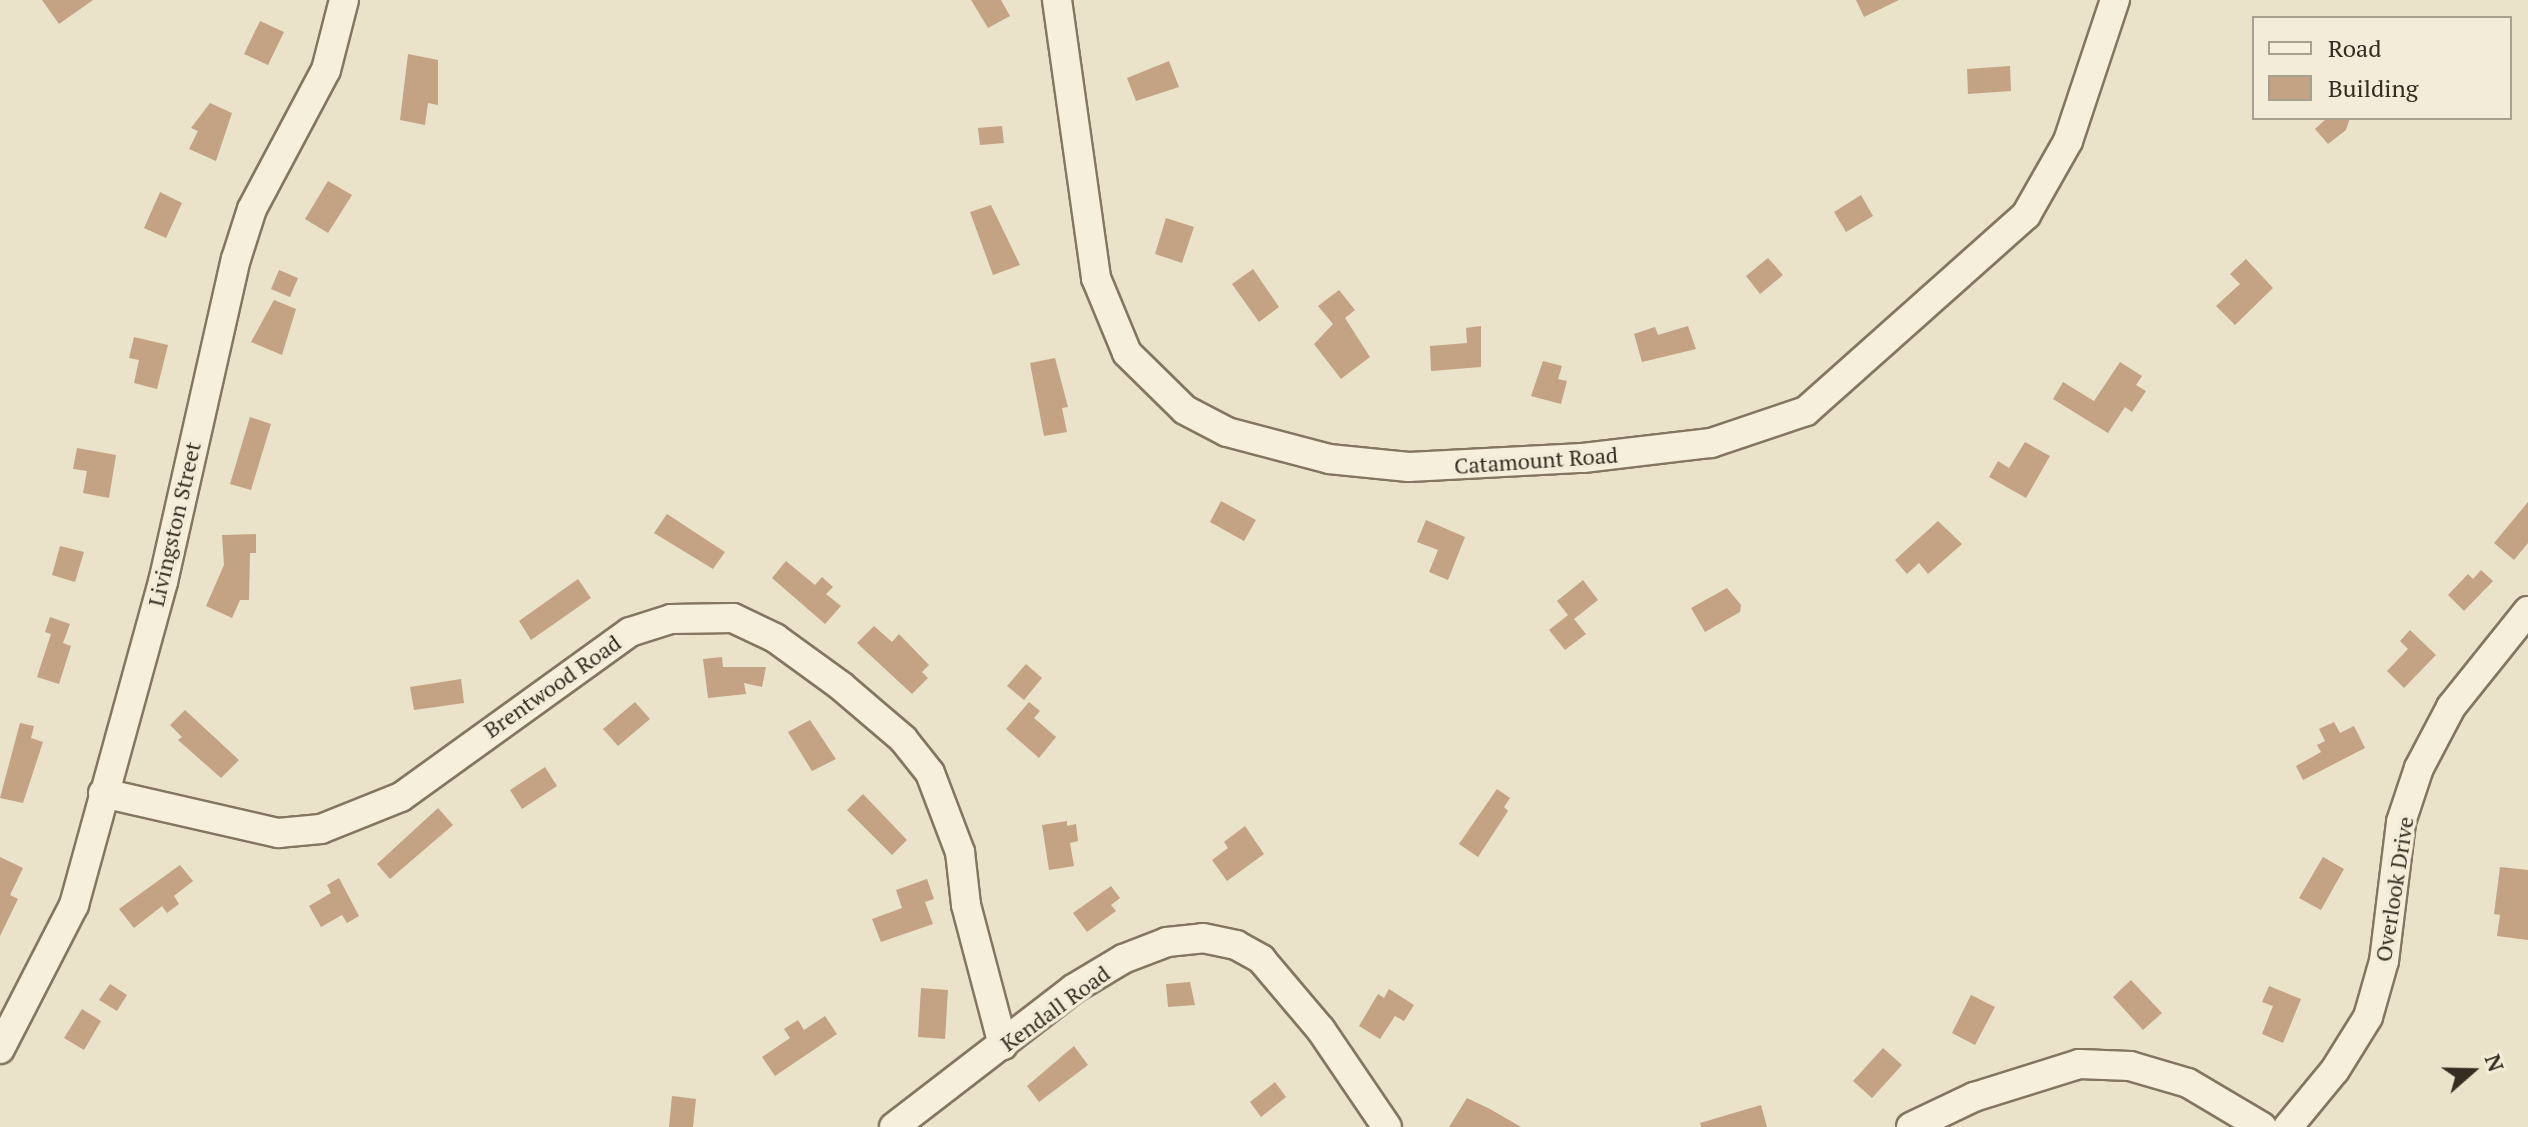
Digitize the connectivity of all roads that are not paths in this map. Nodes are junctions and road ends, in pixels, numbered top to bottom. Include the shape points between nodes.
1 (344, 0) edge
2 (1057, 0) edge
3 (2115, 0) edge
4 (2528, 611) edge
5 (103, 793) junction
6 (1003, 1045) junction
7 (0, 1049) edge
8 (894, 1127) edge
9 (1387, 1127) edge
10 (1911, 1127) edge
11 (2262, 1127) edge
12 (2288, 1127) edge

1 - 5 street, Livingston Street via 326,70 252,209 240,246 216,328 163,582
2 - 3 street, Catamount Road via 1096,278 1127,353 1185,410 1227,432 1329,459 1409,467 1568,460 1711,443 1806,411 2026,215 2068,141
4 - 12 street, Overlook Drive via 2451,707 2419,768 2401,822 2384,961 2368,1017 2335,1070
5 - 6 street, Brentwood Road via 278,833 321,829 401,797 598,650 630,632 671,619 733,618 775,638 841,686 903,739 930,773 960,852 966,905
5 - 7 street, Livingston Street via 74,905
6 - 8 street, Kendall Road
6 - 9 street, Kendall Road via 1073,989 1123,959 1167,942 1225,942 1261,959 1290,990
10 - 11 street via 1974,1097 2079,1064 2130,1066 2188,1083

